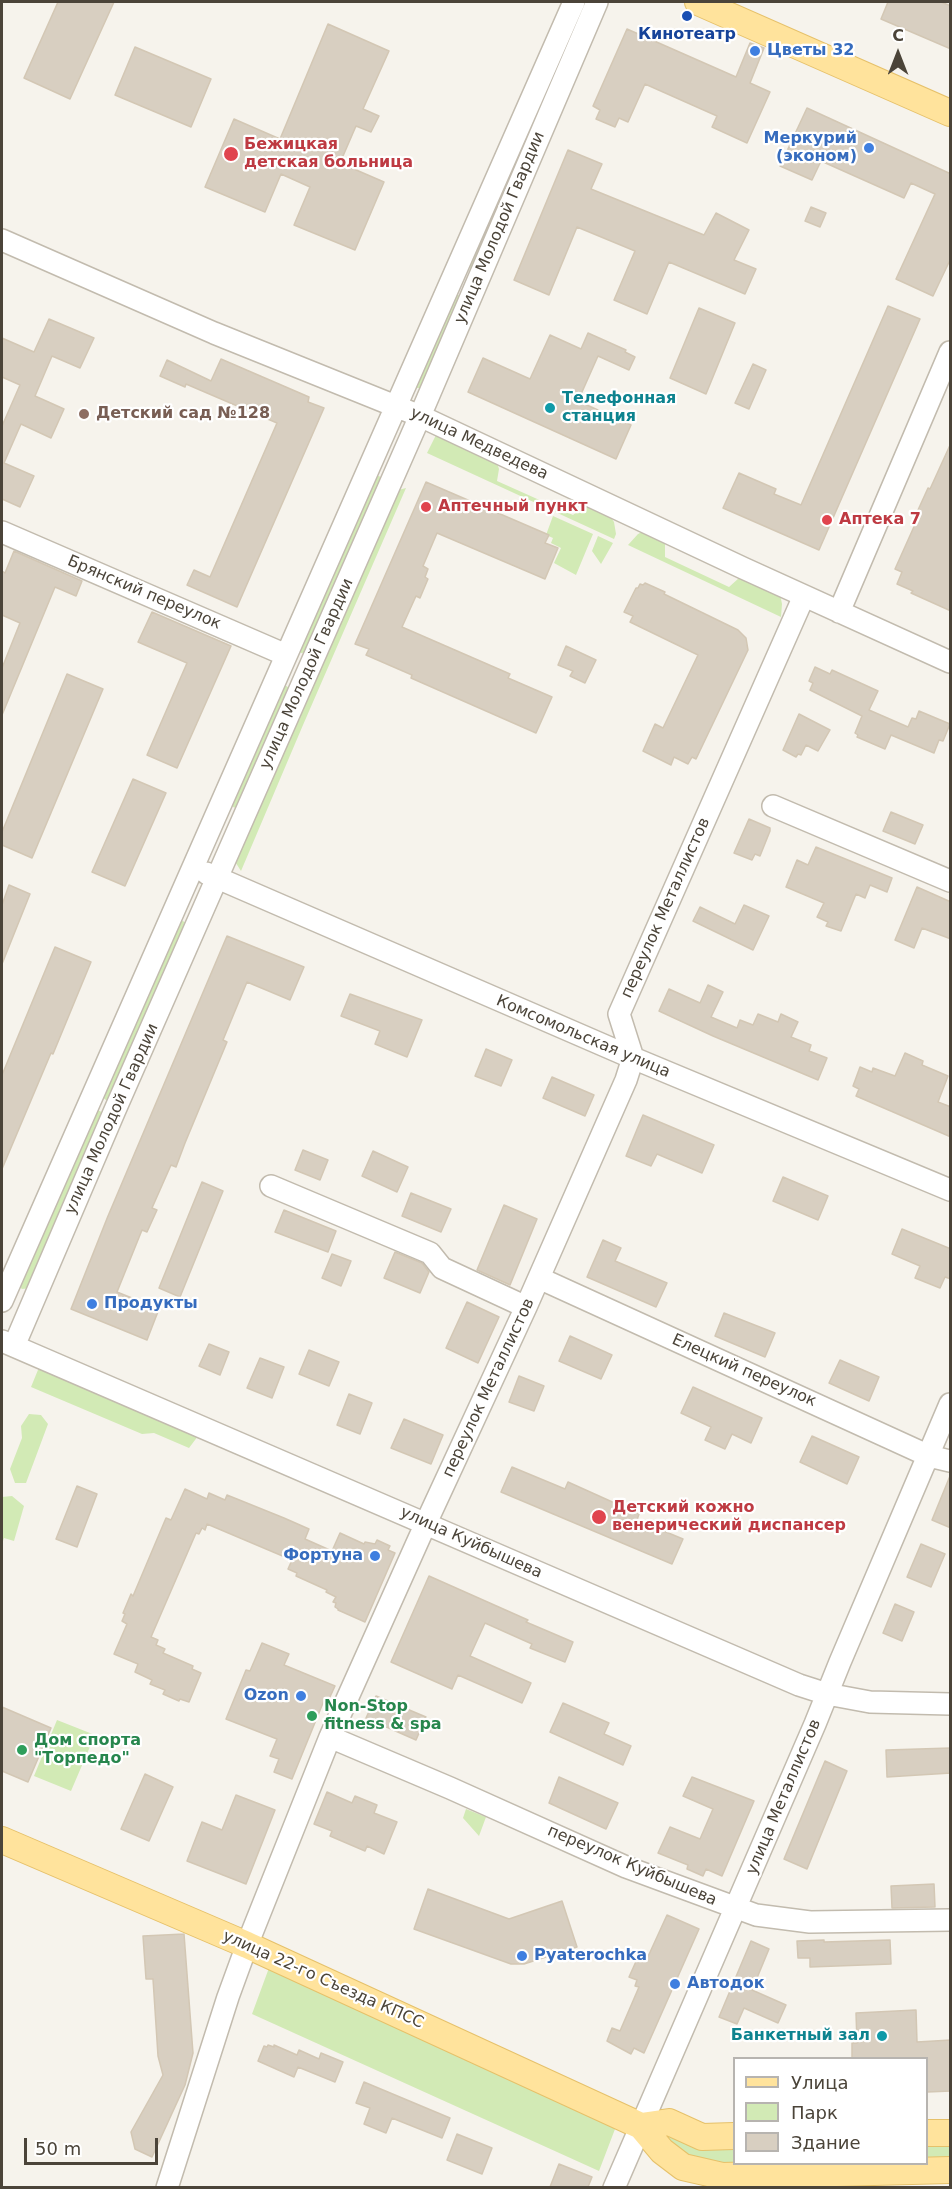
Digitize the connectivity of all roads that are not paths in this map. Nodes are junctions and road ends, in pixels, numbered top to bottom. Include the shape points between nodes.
1 (574, 2) edge
2 (597, 2) edge
3 (698, 2) edge
4 (951, 113) edge
5 (2, 240) edge
6 (951, 352) edge
7 (395, 406) junction
8 (420, 416) junction
9 (2, 532) edge
10 (804, 596) junction
11 (839, 612) junction
12 (286, 655) junction
13 (951, 662) edge
14 (773, 806) dead end
15 (192, 867) junction
16 (218, 879) junction
17 (951, 881) edge
18 (633, 1058) junction
19 (271, 1186) dead end
20 (951, 1190) edge
21 (539, 1278) junction
22 (2, 1301) edge
23 (526, 1307) junction
24 (8, 1343) edge
25 (951, 1404) edge
26 (929, 1456) junction
27 (951, 1461) edge
28 (426, 1523) junction
29 (827, 1694) junction
30 (951, 1704) edge
31 (330, 1737) junction
32 (2, 1840) edge
33 (736, 1909) junction
34 (951, 1920) edge
35 (247, 1945) junction
36 (641, 2126) junction
37 (928, 2133) edge
38 (951, 2133) edge
39 (733, 2136) edge
40 (951, 2170) edge
41 (167, 2187) edge
42 (614, 2187) edge

1 - 7 street, улица Молодой Гвардии
2 - 8 street, улица Молодой Гвардии
3 - 4 main road
5 - 7 street, улица Медведева via 214,333
6 - 11 street
7 - 8 street, улица Медведева
7 - 12 street, улица Молодой Гвардии
8 - 10 street, улица Медведева
8 - 16 street, улица Молодой Гвардии
9 - 12 street, Брянский переулок
10 - 11 street, улица Медведева
10 - 18 street, переулок Металлистов via 619,1014
11 - 13 street, улица Медведева
12 - 15 street, улица Молодой Гвардии
14 - 17 street
15 - 16 street, Комсомольская улица
15 - 22 street, улица Молодой Гвардии
16 - 18 street, Комсомольская улица
16 - 24 street, улица Молодой Гвардии
18 - 20 street, Комсомольская улица
18 - 21 street, переулок Металлистов
19 - 23 street via 430,1253 442,1268
21 - 23 street, переулок Металлистов
21 - 26 street, Елецкий переулок
23 - 28 street, переулок Металлистов
24 - 28 street, улица Куйбышева
25 - 26 street, улица Металлистов
26 - 27 street, Елецкий переулок
26 - 29 street, улица Металлистов
28 - 29 street, улица Куйбышева
28 - 31 street, переулок Металлистов
29 - 30 street, улица Куйбышева via 870,1702
29 - 33 street, улица Металлистов
31 - 33 street, переулок Куйбышева via 626,1867
31 - 35 street, переулок Металлистов
32 - 35 main road, улица 22-го Съезда КПСС
33 - 34 street, переулок Куйбышева via 810,1922
33 - 36 street, улица Металлистов
35 - 36 main road, улица 22-го Съезда КПСС
35 - 41 street, переулок Металлистов
36 - 39 main road via 669,2122 702,2137
36 - 40 main road, улица 22-го Съезда КПСС via 662,2151 683,2167 722,2176
36 - 42 street, улица Металлистов
37 - 38 main road

